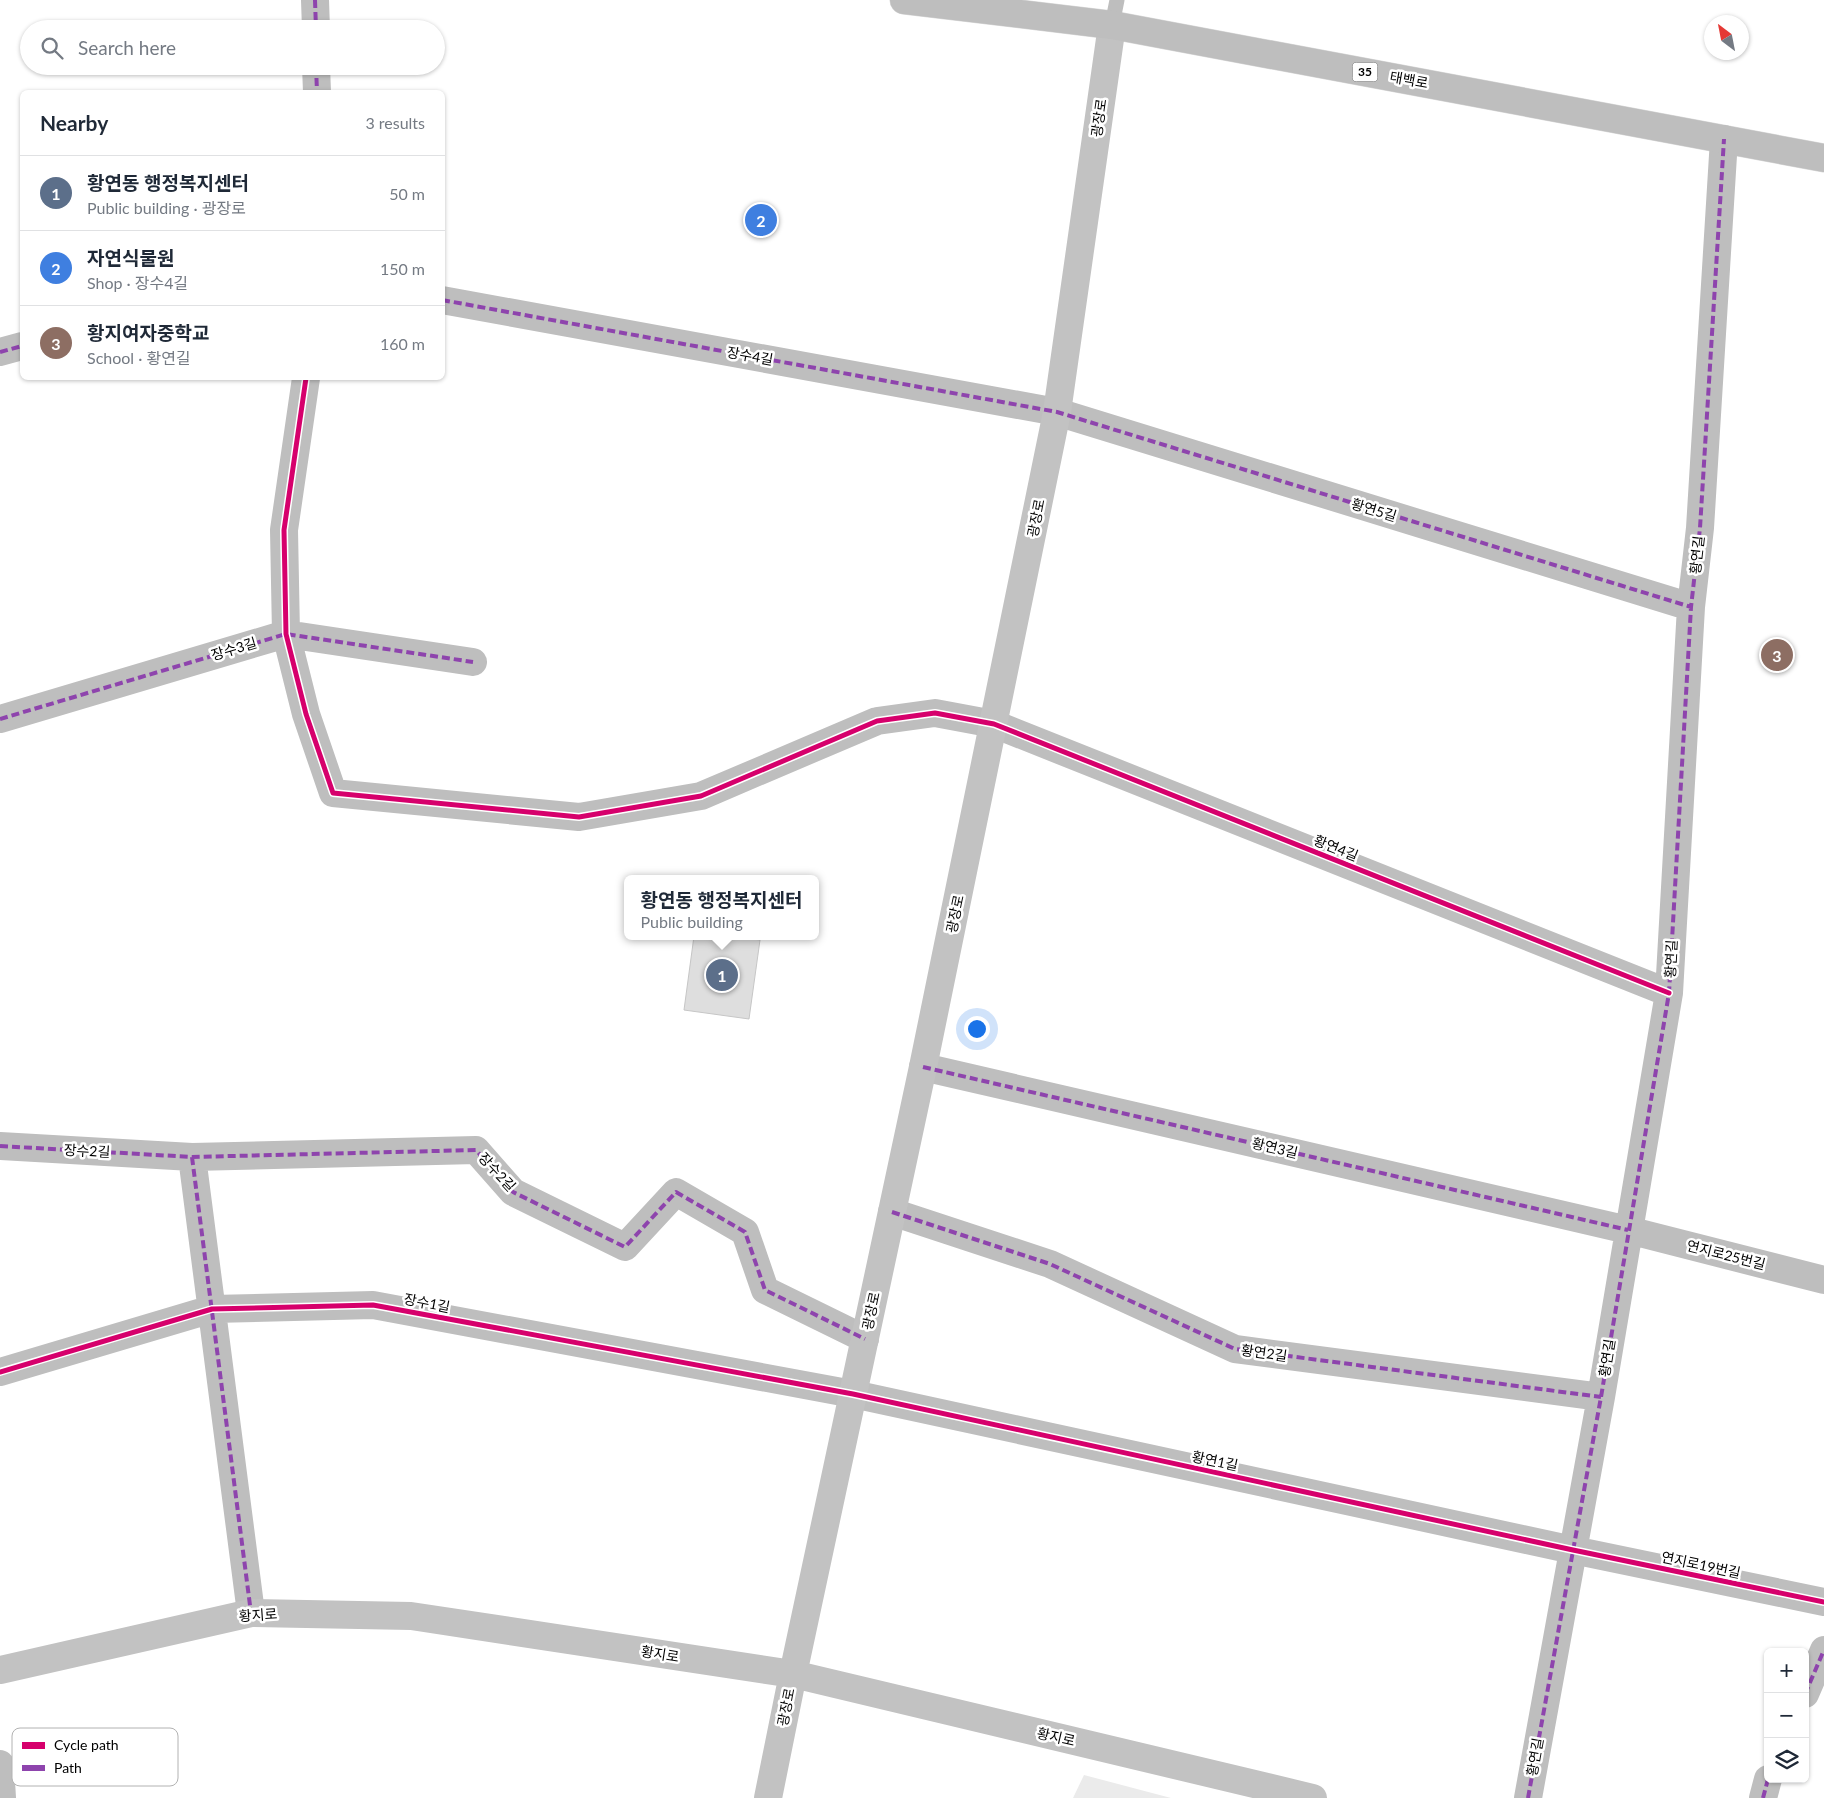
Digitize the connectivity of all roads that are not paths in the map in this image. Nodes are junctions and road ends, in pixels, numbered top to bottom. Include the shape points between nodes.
1 (316, 0) edge
2 (904, 0) edge
3 (1115, 13) edge
4 (316, 20) edge
5 (316, 75) edge
6 (317, 90) edge
7 (1724, 139) junction
8 (1824, 158) edge
9 (445, 301) edge
10 (20, 347) edge
11 (0, 352) edge
12 (306, 380) edge
13 (1057, 412) junction
14 (1692, 607) junction
15 (286, 634) junction
16 (473, 662) dead end
17 (0, 720) edge
18 (994, 724) junction
19 (1669, 993) junction
20 (923, 1067) junction
21 (0, 1146) edge
22 (192, 1158) junction
23 (892, 1212) junction
24 (1628, 1230) junction
25 (1824, 1280) edge
26 (212, 1309) junction
27 (865, 1339) junction
28 (0, 1372) edge
29 (853, 1394) junction
30 (1601, 1397) junction
31 (1573, 1550) junction
32 (1824, 1602) edge
33 (251, 1613) junction
34 (1824, 1650) edge
35 (0, 1670) edge
36 (793, 1674) junction
37 (1805, 1693) edge
38 (0, 1764) edge
39 (1767, 1783) edge
40 (2, 1798) edge
41 (768, 1798) edge
42 (1313, 1798) edge
43 (1528, 1798) edge
44 (1763, 1798) edge

1 - 4 street
2 - 3 street, 태백로 / 35
3 - 7 street, 태백로 / 35
3 - 13 street, 광장로
5 - 6 street
7 - 8 street, 태백로 / 35
7 - 14 street, 황연길 via 1700,528
9 - 13 street, 장수4길
10 - 11 street
12 - 15 street via 284,530
13 - 14 street, 황연5길
13 - 18 street, 광장로
14 - 19 street, 황연길
15 - 16 street, 장수3길
15 - 17 street, 장수3길
15 - 18 street, 황연4길 via 306,714 333,793 579,817 701,796 877,721 935,713
18 - 19 street, 황연4길
18 - 20 street, 광장로
19 - 24 street, 황연길
20 - 23 street, 광장로
20 - 24 street, 황연3길
21 - 22 street, 장수2길
22 - 26 street
22 - 27 street, 장수2길 via 476,1150 514,1192 625,1247 676,1192 745,1232 765,1290
23 - 27 street, 광장로
23 - 30 street, 황연2길 via 1050,1264 1235,1349
24 - 25 street, 연지로25번길
24 - 30 street, 황연길
26 - 28 street, 장수1길
26 - 29 street, 장수1길 via 373,1305
26 - 33 street
27 - 29 street, 광장로
29 - 31 street, 황연1길
29 - 36 street, 광장로
30 - 31 street, 황연길
31 - 32 street, 연지로19번길
31 - 43 street, 황연길
33 - 35 street, 황지로
33 - 36 street, 황지로 via 411,1616
34 - 37 street
36 - 41 street, 광장로
36 - 42 street, 황지로
38 - 40 street
39 - 44 street

